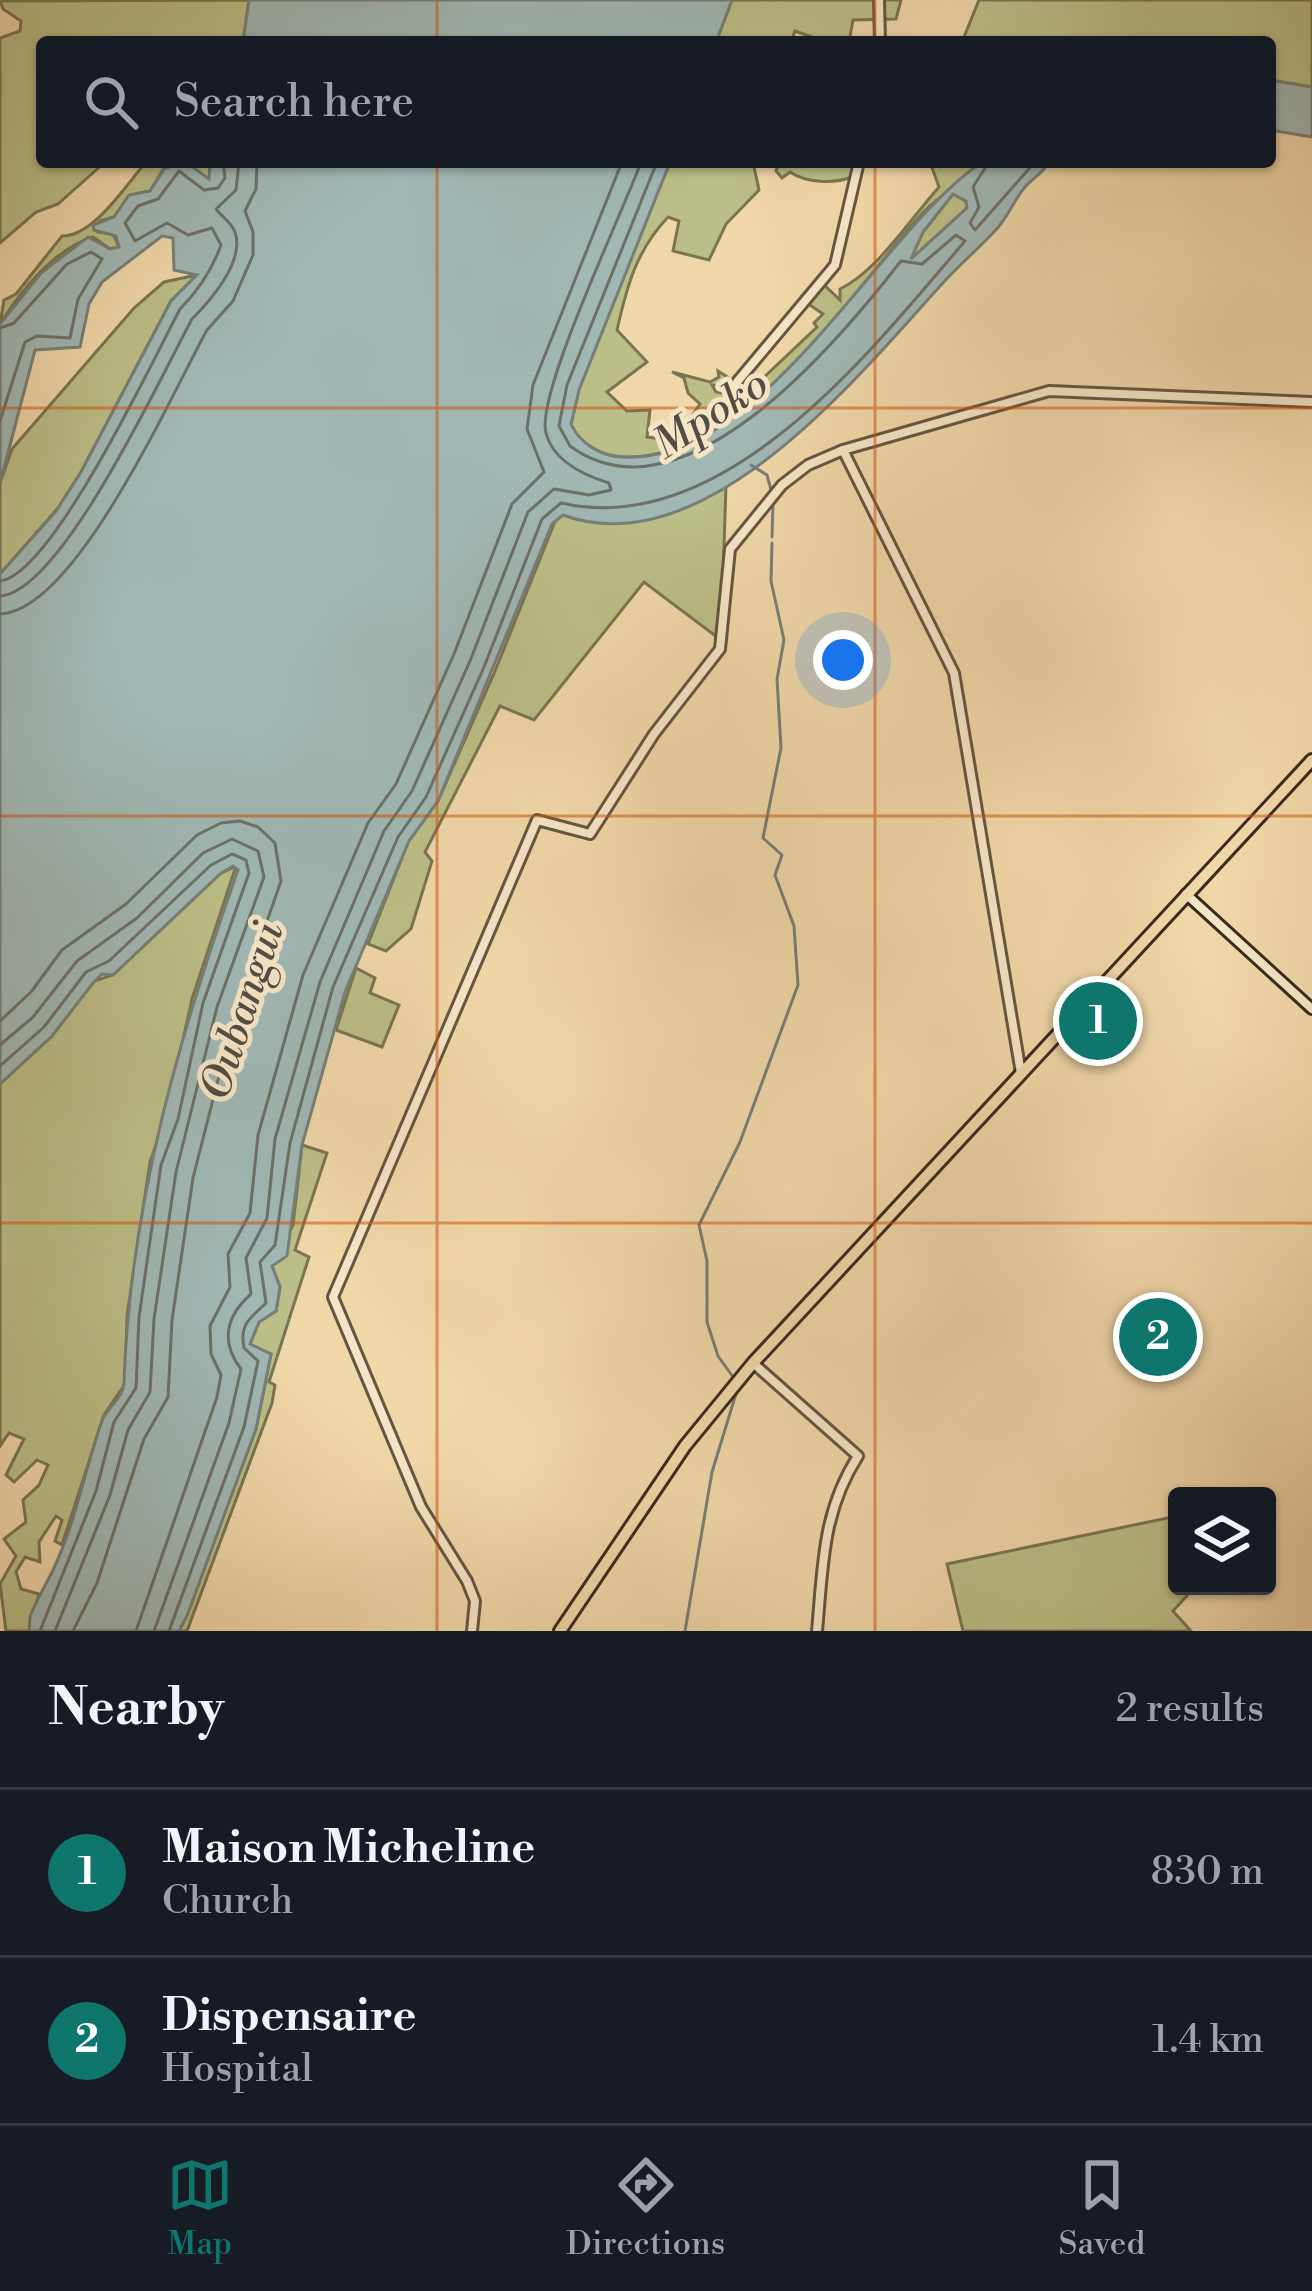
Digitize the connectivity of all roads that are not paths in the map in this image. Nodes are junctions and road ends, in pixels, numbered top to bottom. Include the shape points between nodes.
1 (880, 0) edge
2 (880, 36) edge
3 (858, 168) edge
4 (1312, 402) edge
5 (735, 406) dead end
6 (843, 450) junction
7 (1312, 760) edge
8 (1186, 894) junction
9 (1312, 1009) edge
10 (1022, 1074) junction
11 (326, 1309) dead end
12 (338, 1312) junction
13 (753, 1364) junction
14 (472, 1631) edge
15 (560, 1631) edge
16 (818, 1631) edge

1 - 2 street
3 - 5 street via 835,265 737,382
4 - 6 street via 1049,391
6 - 10 street via 954,673
6 - 12 street via 789,478 734,543 720,649 590,834 536,820 337,1285
7 - 8 main road
8 - 9 street
8 - 10 main road
10 - 13 main road
11 - 12 street
12 - 14 street via 422,1507 471,1590
13 - 15 main road via 685,1446
13 - 16 street via 858,1456 827,1519

